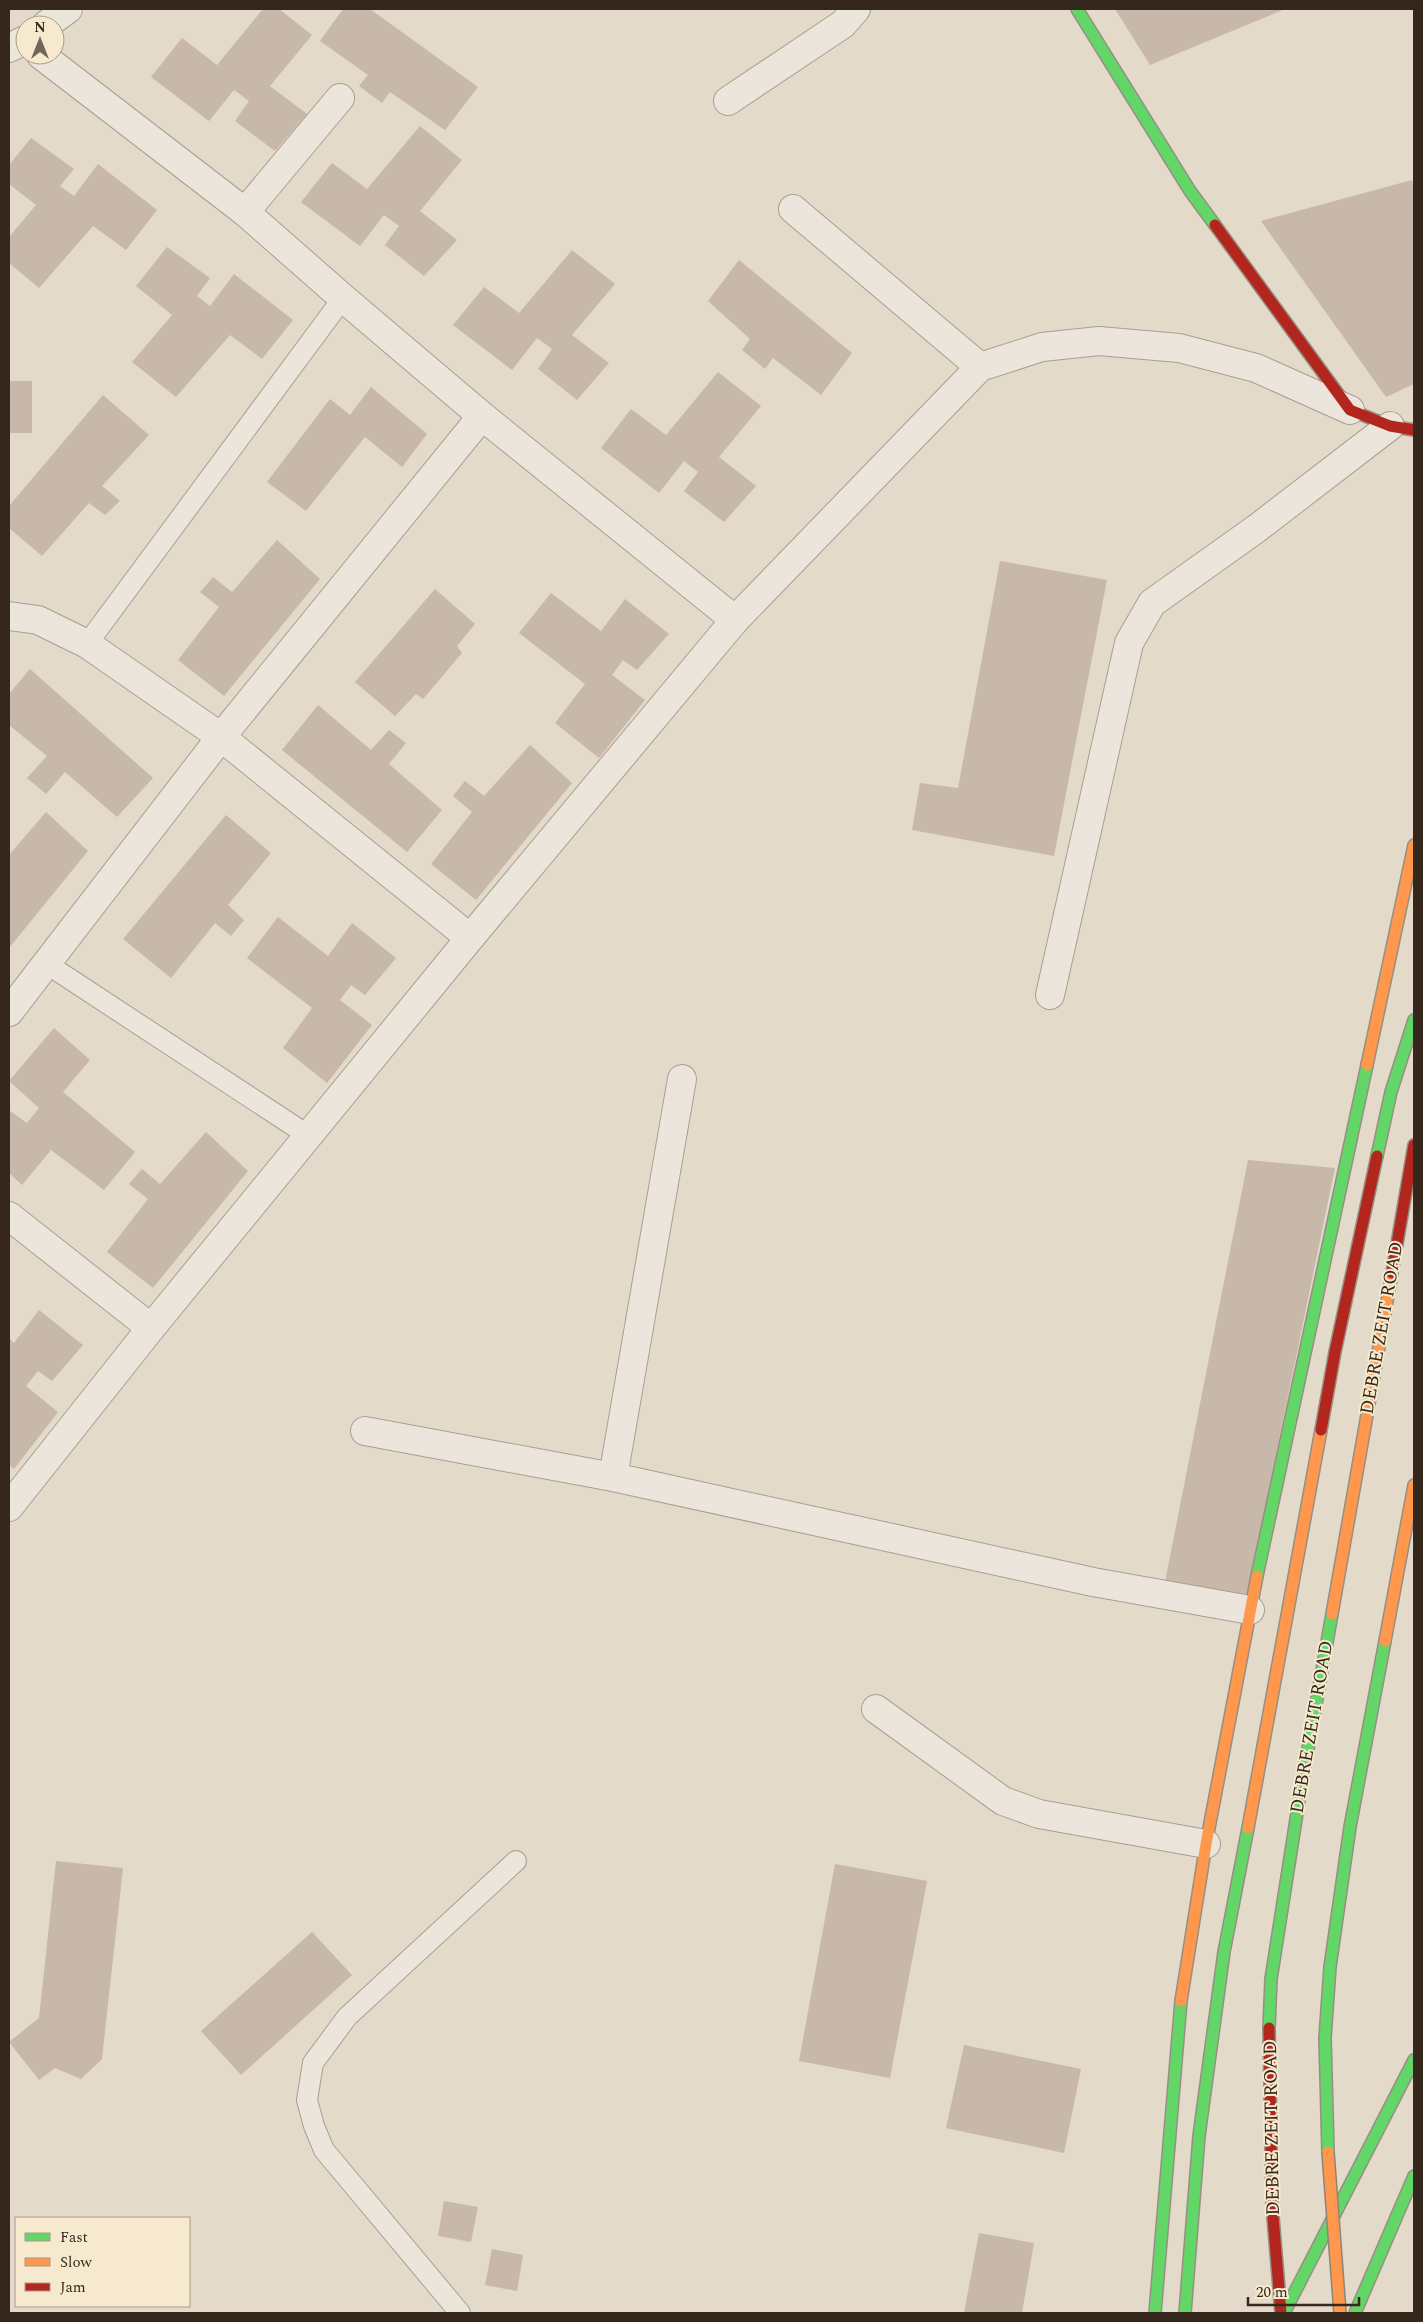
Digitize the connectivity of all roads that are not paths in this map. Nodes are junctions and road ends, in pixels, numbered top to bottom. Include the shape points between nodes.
1 (856, 9) edge
2 (1077, 9) edge
3 (50, 65) edge
4 (340, 98) dead end
5 (728, 101) dead end
6 (793, 208) dead end
7 (245, 212) junction
8 (343, 298) junction
9 (980, 367) junction
10 (1350, 410) junction
11 (482, 416) junction
12 (1402, 428) edge
13 (9, 616) edge
14 (735, 620) junction
15 (87, 644) junction
16 (221, 737) junction
17 (1414, 845) edge
18 (470, 938) junction
19 (47, 964) junction
20 (1050, 995) dead end
21 (9, 1012) edge
22 (1414, 1020) edge
23 (682, 1079) dead end
24 (309, 1136) junction
25 (1414, 1146) edge
26 (9, 1216) edge
27 (151, 1328) junction
28 (365, 1431) dead end
29 (613, 1477) junction
30 (1414, 1485) edge
31 (9, 1507) edge
32 (1250, 1610) junction
33 (876, 1709) dead end
34 (1206, 1844) junction
35 (516, 1862) dead end
36 (1414, 2060) edge
37 (1414, 2176) edge
38 (460, 2313) edge
39 (1155, 2313) edge
40 (1185, 2313) edge
41 (1282, 2313) edge
42 (1340, 2313) edge
43 (1355, 2313) edge

1 - 5 street via 843,24
2 - 10 main road via 1190,191
3 - 7 street
4 - 7 street
6 - 9 street
7 - 8 street
8 - 11 street
8 - 15 lane
9 - 10 street via 1042,347 1099,341 1179,348 1256,368
9 - 14 street
10 - 12 main road
11 - 14 street
11 - 16 street
12 - 20 street via 1152,602 1128,642
13 - 15 street via 38,620
14 - 18 street
15 - 16 street
16 - 18 street
16 - 19 street
17 - 32 main road
18 - 24 street
19 - 21 street
19 - 24 lane
22 - 40 main road via 1391,1092 1334,1352 1224,1952 1200,2136
23 - 29 street
24 - 27 street
25 - 41 main road, DEBRE ZEIT ROAD via 1300,1794 1271,1980 1272,2205
26 - 27 street
27 - 31 street
28 - 29 street
29 - 32 street via 1083,1580
30 - 42 main road, bridge via 1350,1827 1331,1957 1325,2038 1328,2152
32 - 34 main road
33 - 34 street via 1003,1801 1039,1814
34 - 39 main road via 1182,1990
35 - 38 lane via 347,2017 313,2063 307,2100 324,2150
36 - 41 main road
37 - 43 main road

